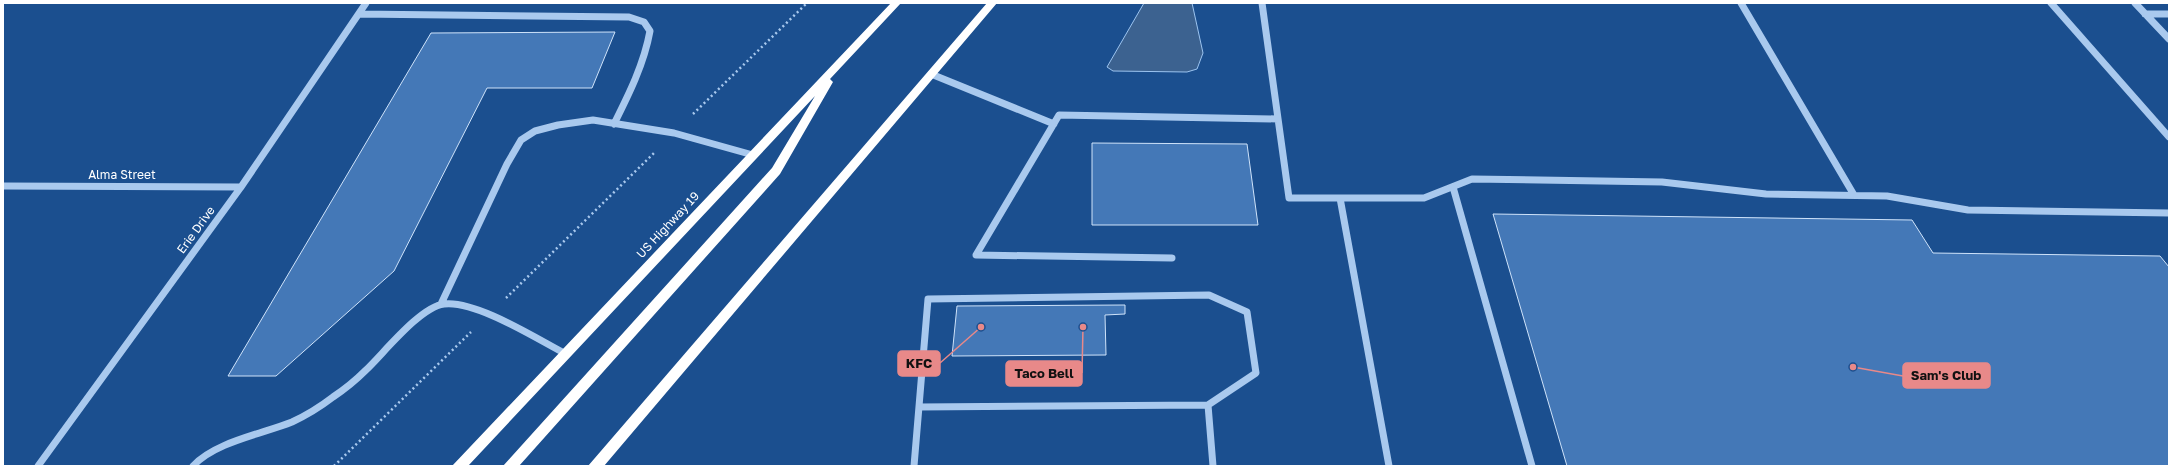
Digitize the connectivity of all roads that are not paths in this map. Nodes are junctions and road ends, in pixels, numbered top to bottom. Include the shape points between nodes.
1 (366, 3) edge
2 (896, 3) edge
3 (992, 3) edge
4 (1262, 3) edge
5 (1741, 3) edge
6 (2051, 3) edge
7 (2135, 3) edge
8 (359, 14) junction
9 (2145, 14) junction
10 (2169, 14) edge
11 (2169, 38) edge
12 (839, 63) junction
13 (931, 74) junction
14 (1278, 119) junction
15 (614, 124) junction
16 (1054, 124) junction
17 (2169, 137) edge
18 (752, 155) junction
19 (3, 186) edge
20 (241, 187) junction
21 (1453, 187) junction
22 (1854, 195) junction
23 (1340, 198) junction
24 (2169, 213) edge
25 (1172, 258) dead end
26 (441, 304) junction
27 (566, 354) junction
28 (1208, 405) junction
29 (919, 407) junction
30 (38, 466) edge
31 (193, 466) edge
32 (459, 466) edge
33 (510, 466) edge
34 (595, 466) edge
35 (914, 466) edge
36 (1213, 466) edge
37 (1388, 466) edge
38 (1532, 466) edge

1 - 8 street, Erie Drive
2 - 12 highway, US Highway 19
3 - 13 highway
4 - 14 street
5 - 22 street
6 - 17 street
7 - 9 street
8 - 15 street via 628,17 644,22 650,31 647,47 627,99
8 - 20 street, Erie Drive
9 - 10 street
9 - 11 street
12 - 18 highway, US Highway 19
12 - 33 highway via 776,171
13 - 16 street
13 - 34 highway
14 - 16 street via 1059,115
14 - 23 street via 1289,198
15 - 18 street via 674,133
15 - 26 street via 593,120 558,125 535,131 521,140 507,164
16 - 25 street via 976,255
18 - 27 highway, US Highway 19
19 - 20 street, Alma Street
20 - 30 street, Erie Drive
21 - 22 street via 1472,179 1662,182 1766,194
21 - 23 street via 1424,198
21 - 38 street
22 - 24 street via 1887,196 1968,210
23 - 37 street
26 - 27 street via 456,303 488,315
26 - 31 street via 426,310 364,372 327,402 302,417 201,457
27 - 32 highway, US Highway 19
28 - 29 street
28 - 29 street via 1256,373 1247,312 1209,295 928,299
28 - 36 street
29 - 35 street

